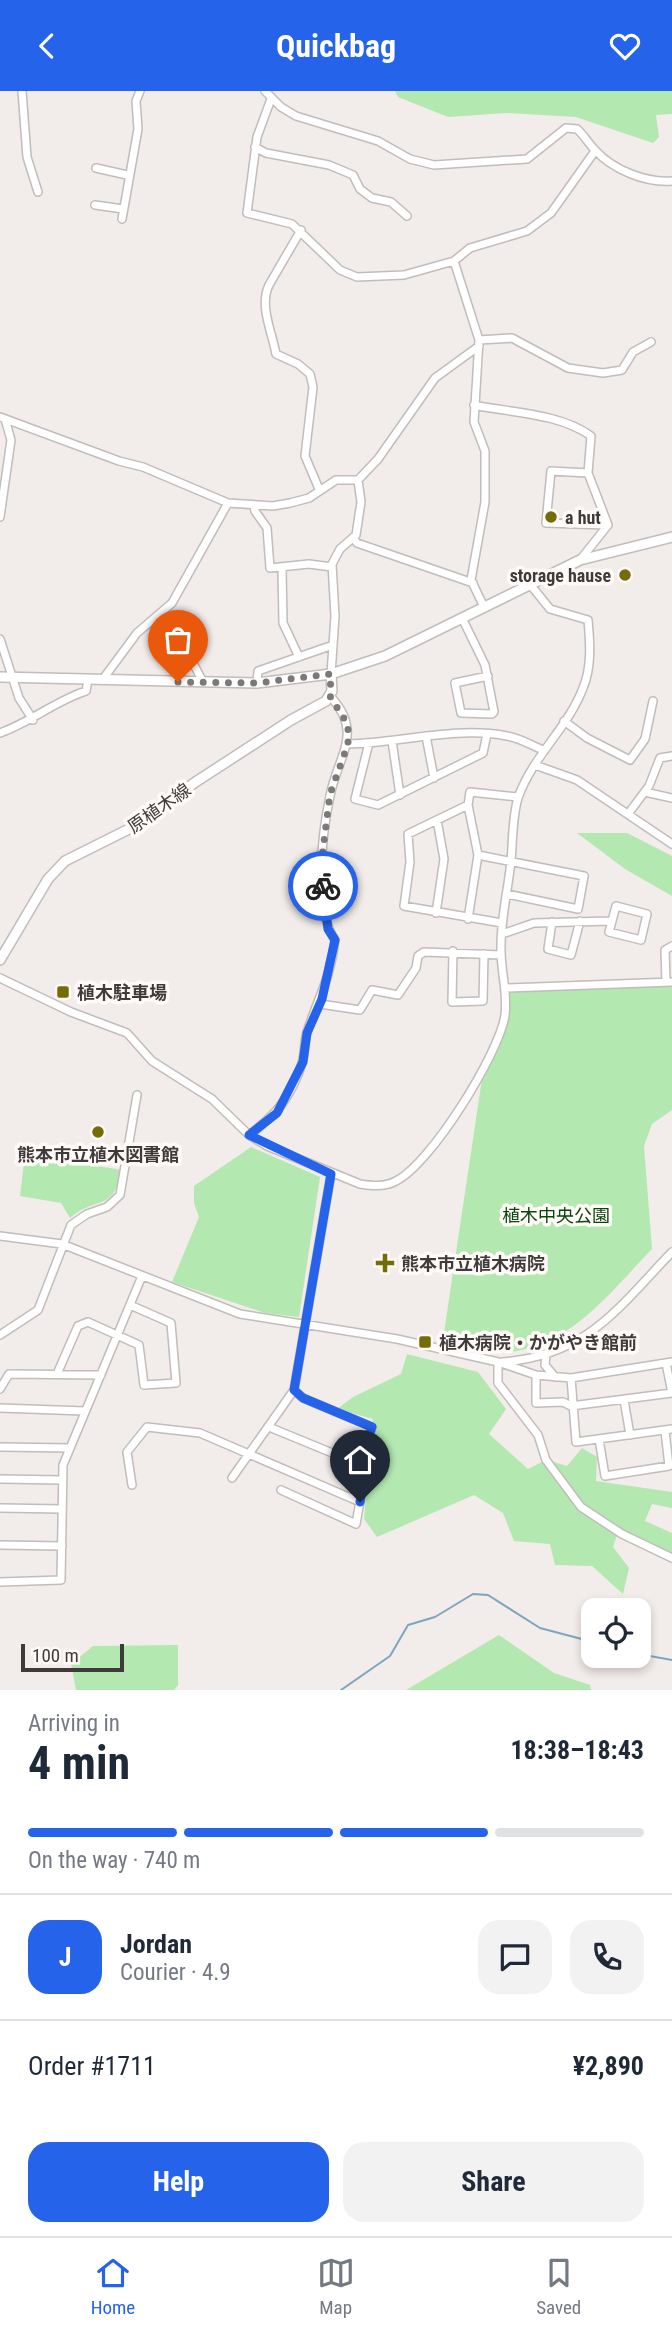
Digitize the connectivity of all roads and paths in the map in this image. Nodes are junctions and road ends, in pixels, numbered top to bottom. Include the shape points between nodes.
1 (22, 91) edge
2 (140, 91) edge
3 (265, 91) edge
4 (271, 99) junction
5 (255, 147) junction
6 (596, 151) junction
7 (96, 168) dead end
8 (127, 175) junction
9 (672, 181) edge
10 (38, 192) dead end
11 (95, 205) dead end
12 (123, 209) junction
13 (407, 216) dead end
14 (122, 219) dead end
15 (301, 230) junction
16 (454, 261) junction
17 (650, 342) dead end
18 (479, 343) junction
19 (474, 405) junction
20 (3, 418) edge
21 (588, 473) junction
22 (358, 480) junction
23 (319, 489) junction
24 (228, 503) junction
25 (254, 505) junction
26 (0, 517) edge
27 (608, 525) junction
28 (672, 537) edge
29 (354, 539) junction
30 (580, 560) junction
31 (332, 567) junction
32 (282, 568) junction
33 (529, 582) junction
34 (473, 583) junction
35 (484, 607) junction
36 (158, 615) junction
37 (462, 618) junction
38 (0, 639) edge
39 (332, 645) junction
40 (299, 657) junction
41 (331, 674) junction
42 (488, 676) junction
43 (0, 677) edge
44 (11, 677) junction
45 (103, 679) junction
46 (88, 680) junction
47 (203, 682) junction
48 (257, 683) junction
49 (330, 696) junction
50 (653, 701) dead end
51 (33, 720) junction
52 (564, 721) junction
53 (0, 733) edge
54 (487, 734) junction
55 (426, 736) junction
56 (392, 741) junction
57 (369, 743) junction
58 (348, 744) junction
59 (543, 750) junction
60 (672, 757) edge
61 (535, 765) junction
62 (433, 778) junction
63 (645, 792) junction
64 (400, 795) junction
65 (519, 797) junction
66 (672, 798) edge
67 (468, 805) junction
68 (628, 814) junction
69 (437, 820) junction
70 (672, 844) edge
71 (478, 855) junction
72 (511, 860) junction
73 (507, 894) junction
74 (578, 909) junction
75 (436, 913) junction
76 (468, 919) junction
77 (578, 921) junction
78 (611, 921) junction
79 (552, 922) junction
80 (502, 923) junction
81 (502, 934) junction
82 (672, 946) edge
83 (453, 951) junction
84 (484, 954) junction
85 (501, 955) junction
86 (0, 960) edge
87 (0, 978) edge
88 (669, 982) edge
89 (505, 988) junction
90 (320, 1004) junction
91 (137, 1095) dead end
92 (249, 1135) junction
93 (331, 1174) junction
94 (0, 1236) edge
95 (62, 1244) junction
96 (672, 1252) edge
97 (142, 1276) junction
98 (130, 1305) junction
99 (304, 1325) junction
100 (0, 1335) edge
101 (118, 1335) junction
102 (546, 1355) junction
103 (498, 1362) junction
104 (669, 1362) edge
105 (57, 1374) junction
106 (536, 1374) junction
107 (101, 1375) junction
108 (555, 1377) junction
109 (571, 1378) junction
110 (0, 1389) edge
111 (294, 1390) junction
112 (624, 1400) junction
113 (571, 1406) junction
114 (0, 1408) edge
115 (85, 1411) junction
116 (269, 1427) junction
117 (669, 1430) edge
118 (630, 1435) junction
119 (599, 1439) junction
120 (0, 1447) edge
121 (70, 1448) junction
122 (248, 1456) junction
123 (359, 1464) junction
124 (232, 1478) dead end
125 (0, 1479) edge
126 (61, 1480) junction
127 (132, 1485) dead end
128 (281, 1490) dead end
129 (360, 1502) junction
130 (0, 1508) edge
131 (62, 1509) junction
132 (0, 1545) edge
133 (62, 1546) junction
134 (672, 1558) edge
135 (0, 1582) edge

1 - 10 street via 27,157
2 - 8 street via 138,128
3 - 4 street
4 - 5 street
4 - 6 street via 296,116 378,141 410,159 434,165 527,159 566,128 577,129
5 - 13 street via 353,175 360,189 372,198 391,202
5 - 15 street via 247,213
6 - 9 street via 626,171 656,183
6 - 16 street via 551,213 527,231 470,248
7 - 8 street
8 - 12 street
11 - 12 street
12 - 14 street
15 - 16 street via 340,270 357,277 404,275
15 - 23 street via 269,285 265,305 276,354 310,374 313,387 305,456
16 - 18 street
17 - 18 street via 633,352 622,370 603,373 568,368 512,338
18 - 19 street
18 - 22 street via 435,377 379,459
19 - 21 street via 579,428 591,436
19 - 34 street via 474,422 485,451 485,502
20 - 24 street via 143,467
20 - 26 street via 10,440
21 - 27 street
21 - 27 street via 551,471 546,523
22 - 23 street via 336,479
22 - 29 street via 360,506
23 - 25 street via 309,498 290,503
24 - 25 street
24 - 36 street via 172,603
25 - 32 street via 267,528 269,566
27 - 30 street
28 - 30 main road
29 - 31 street via 340,549
29 - 34 street
30 - 33 main road
31 - 32 street
31 - 39 street
32 - 40 street via 283,623
33 - 35 main road
33 - 52 street via 550,609 588,620 588,670
34 - 35 street
35 - 37 main road
36 - 45 street via 137,633
36 - 47 street via 180,638
37 - 41 main road via 384,656
37 - 42 street
38 - 44 street
39 - 40 street
39 - 41 street
40 - 48 street via 258,671
41 - 48 main road
41 - 49 main road
42 - 42 street via 493,713 461,713 456,683
43 - 44 main road
44 - 46 main road
44 - 51 street
45 - 46 main road
45 - 47 main road
46 - 51 street via 86,691
47 - 48 main road
49 - 58 street via 348,725
49 - 86 main road, 原植木線 via 194,783 151,818 65,861 48,879
50 - 52 street via 645,739 630,760
51 - 53 street
52 - 59 street
54 - 55 street
54 - 59 street via 507,736
54 - 62 street via 483,753
55 - 56 street
55 - 62 street
56 - 57 street
56 - 64 street
57 - 58 street
57 - 64 street via 355,799 378,805
58 - 90 street via 330,794 321,865 328,929 335,940
59 - 61 street
60 - 63 street via 660,758
61 - 65 street
61 - 68 street via 577,780
62 - 64 street
63 - 66 street
63 - 68 street
65 - 67 street via 472,790
65 - 72 street
67 - 69 street
67 - 71 street
68 - 70 street
69 - 75 street via 444,859
69 - 75 street via 408,836 410,862 404,904
71 - 72 street
71 - 76 street
72 - 73 street
72 - 74 street via 583,874
73 - 74 street
73 - 80 street
74 - 77 street
75 - 76 street
76 - 80 street
77 - 78 street
77 - 79 street
77 - 79 street via 571,955 548,949
78 - 78 street via 610,934 639,941 647,914 616,906
79 - 81 street
80 - 81 street
81 - 85 street
82 - 88 street via 666,950
83 - 84 street
83 - 84 street via 452,1002 482,1002
83 - 90 street via 419,954 416,968 398,995 372,990 360,1010
84 - 85 street
85 - 89 street
87 - 92 street via 127,1033 152,1061 212,1099
88 - 89 street
89 - 93 street via 502,1027 450,1126 426,1157 395,1182 376,1187
90 - 92 street via 307,1033 303,1062 282,1104
91 - 95 street via 120,1195 72,1225
92 - 93 street
93 - 99 street
94 - 95 street
95 - 97 street
95 - 100 street via 38,1310
96 - 102 street via 612,1318
97 - 98 street
97 - 99 street via 240,1314
98 - 101 street
98 - 101 street via 171,1323 176,1383 144,1385 140,1346
99 - 103 street via 397,1339
99 - 111 street
101 - 105 street via 81,1323
101 - 107 street
102 - 103 street
102 - 108 street via 545,1365
103 - 106 street
103 - 134 street via 498,1383 538,1435 546,1460 581,1507 622,1534
104 - 109 street
104 - 112 street via 672,1393
105 - 107 street
105 - 110 street via 9,1374
106 - 108 street
106 - 113 street via 536,1403
107 - 115 street
108 - 109 street
109 - 113 street
111 - 116 street
111 - 123 street via 372,1427
112 - 113 street
112 - 118 street
113 - 119 street via 576,1442
114 - 115 street
115 - 121 street
116 - 122 street
116 - 123 street
117 - 118 street
117 - 119 street via 669,1465 605,1476
118 - 119 street
120 - 121 street
121 - 126 street
122 - 124 street
122 - 127 street via 200,1433 147,1427 127,1452
122 - 129 street
123 - 129 street via 366,1468
125 - 126 street
126 - 131 street
128 - 129 street via 356,1524
130 - 131 street
131 - 133 street
132 - 133 street
133 - 135 street via 61,1580

